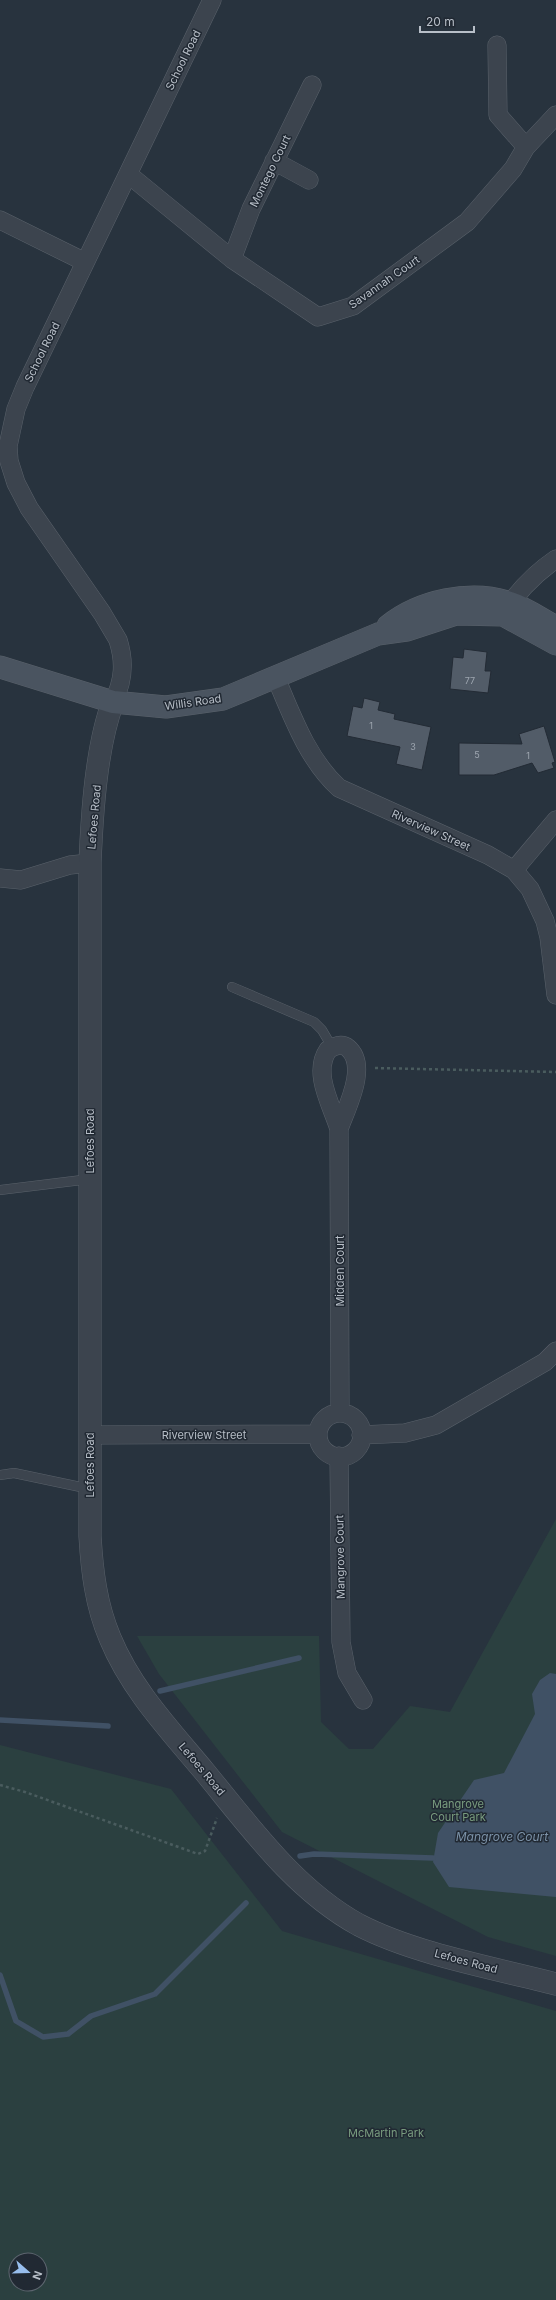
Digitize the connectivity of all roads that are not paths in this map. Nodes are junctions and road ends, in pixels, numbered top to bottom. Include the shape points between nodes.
1 (212, 0) edge
2 (497, 45) dead end
3 (312, 85) dead end
4 (556, 116) edge
5 (526, 147) junction
6 (274, 161) junction
7 (128, 174) junction
8 (310, 180) dead end
9 (0, 220) edge
10 (232, 259) junction
11 (85, 262) junction
12 (556, 559) edge
13 (506, 609) junction
14 (556, 627) edge
15 (556, 644) edge
16 (0, 667) edge
17 (276, 678) junction
18 (112, 702) junction
19 (556, 820) edge
20 (90, 863) junction
21 (514, 870) junction
22 (0, 878) edge
23 (232, 988) dead end
24 (556, 995) edge
25 (332, 1048) junction
26 (339, 1129) junction
27 (90, 1179) junction
28 (0, 1190) edge
29 (556, 1351) edge
30 (340, 1413) junction
31 (318, 1434) junction
32 (90, 1435) junction
33 (361, 1435) junction
34 (339, 1456) junction
35 (0, 1475) edge
36 (90, 1489) junction
37 (363, 1700) dead end
38 (556, 1984) edge

1 - 7 street, School Road
2 - 5 street via 498,115
3 - 6 street, Montego Court
4 - 5 street, Savannah Court
5 - 10 street, Savannah Court via 513,169 467,222 353,306 318,317
6 - 8 street
6 - 10 street, Montego Court via 251,209
7 - 10 street, Savannah Court
7 - 11 street, School Road
9 - 11 street
11 - 18 street, School Road via 16,409 8,446 9,461 22,496 118,640 122,658 122,682
12 - 13 street via 531,579
13 - 14 main road
13 - 15 main road
13 - 17 main road, Willis Road via 473,598 440,602 398,618 378,634
16 - 18 main road, Willis Road
17 - 18 main road, Willis Road via 244,692 202,703 166,707
17 - 21 street, Riverview Street via 313,756 325,774 339,788 488,855
18 - 20 street, Lefoes Road via 106,723 96,791
19 - 21 street
20 - 22 street via 65,866 21,880
20 - 27 street, Lefoes Road
21 - 24 street, Riverview Street via 530,889 545,921
23 - 25 lane via 314,1022 322,1030
25 - 26 street, Midden Court via 325,1055 323,1062 325,1088
25 - 26 street, Midden Court via 345,1046 355,1056 356,1067 353,1096
26 - 30 street, Midden Court
27 - 28 lane
27 - 32 street, Lefoes Road
29 - 33 street via 544,1362 436,1425 405,1433
30 - 31 street via 328,1417 319,1428
30 - 33 street via 353,1417 358,1422
31 - 32 street, Riverview Street
31 - 34 street via 322,1447 327,1452
32 - 36 street, Lefoes Road
33 - 34 street via 360,1442 352,1452
34 - 37 street, Mangrove Court via 341,1642 346,1672
35 - 36 lane via 14,1473
36 - 38 street, Lefoes Road via 92,1564 96,1592 110,1638 132,1681 229,1802 308,1889 355,1922 379,1934 417,1948

